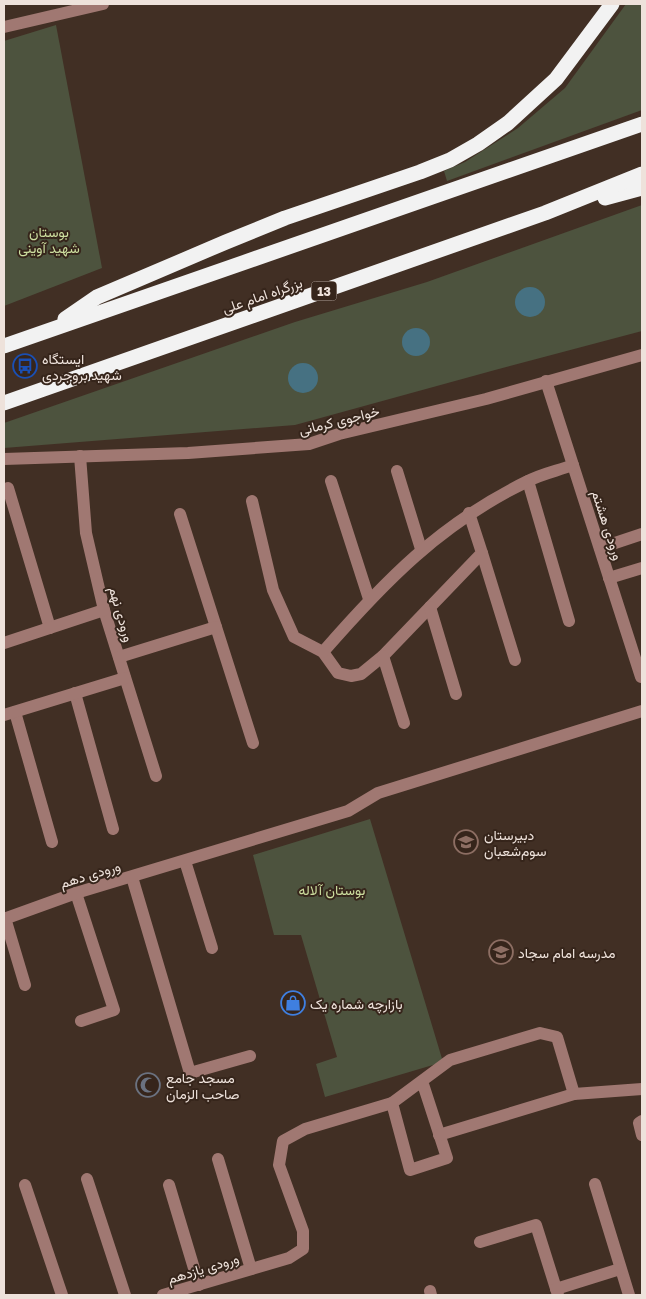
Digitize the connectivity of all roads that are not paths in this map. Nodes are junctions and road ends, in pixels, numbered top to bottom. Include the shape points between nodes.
1 (103, 4) edge
2 (612, 4) edge
3 (4, 27) edge
4 (642, 124) edge
5 (642, 174) edge
6 (642, 188) edge
7 (545, 213) junction
8 (51, 329) junction
9 (4, 346) edge
10 (642, 355) edge
11 (546, 381) junction
12 (4, 403) edge
13 (80, 456) junction
14 (4, 459) edge
15 (573, 465) junction
16 (397, 471) dead end
17 (331, 481) dead end
18 (528, 481) junction
19 (8, 488) dead end
20 (252, 501) dead end
21 (469, 513) junction
22 (180, 514) dead end
23 (642, 534) edge
24 (600, 548) junction
25 (421, 550) junction
26 (482, 553) junction
27 (642, 568) edge
28 (609, 578) junction
29 (370, 598) junction
30 (430, 607) junction
31 (104, 610) junction
32 (569, 621) dead end
33 (216, 627) junction
34 (50, 628) junction
35 (4, 644) edge
36 (323, 652) junction
37 (383, 656) junction
38 (119, 657) junction
39 (515, 660) dead end
40 (641, 677) edge
41 (125, 678) junction
42 (75, 693) junction
43 (456, 694) dead end
44 (642, 711) edge
45 (10, 713) edge
46 (404, 723) dead end
47 (253, 743) dead end
48 (156, 776) dead end
49 (112, 829) dead end
50 (52, 842) dead end
51 (185, 861) junction
52 (132, 877) junction
53 (76, 893) junction
54 (4, 918) edge
55 (212, 948) dead end
56 (25, 985) dead end
57 (81, 1021) dead end
58 (250, 1056) dead end
59 (422, 1081) junction
60 (642, 1089) edge
61 (574, 1094) junction
62 (392, 1102) junction
63 (642, 1121) edge
64 (439, 1135) junction
65 (642, 1135) edge
66 (218, 1158) dead end
67 (87, 1179) dead end
68 (595, 1184) dead end
69 (25, 1185) dead end
70 (169, 1185) dead end
71 (480, 1242) dead end
72 (620, 1268) junction
73 (251, 1269) junction
74 (199, 1285) junction
75 (557, 1292) edge
76 (62, 1295) edge
77 (125, 1295) edge
78 (164, 1295) edge
79 (629, 1295) edge

1 - 3 street
2 - 8 highway via 556,79 508,124 478,144 420,172 285,218 97,296
4 - 8 highway
5 - 7 highway, بزرگراه امام علی / 13
6 - 7 highway
7 - 12 highway, بزرگراه امام علی / 13
8 - 9 highway
10 - 11 street, خواجوی کرمانی
11 - 13 street, خواجوی کرمانی via 309,444 188,453
11 - 15 street, ورودی هشتم
13 - 14 street, خواجوی کرمانی
13 - 31 street, ورودی نهم via 86,533
15 - 18 street
15 - 24 street, ورودی هشتم
16 - 25 street
17 - 29 street
18 - 21 street
18 - 32 street
19 - 34 street
20 - 36 street via 273,590 294,637
21 - 25 street
21 - 26 street
22 - 33 street
23 - 24 street
24 - 28 street, ورودی هشتم
25 - 29 street
26 - 30 street
26 - 39 street
27 - 28 street
28 - 40 street, ورودی هشتم
29 - 36 street
30 - 37 street
30 - 43 street
31 - 34 street
31 - 38 street, ورودی نهم
33 - 38 street
33 - 47 street
34 - 35 street
36 - 37 street via 338,673 351,676 361,674
37 - 46 street
38 - 41 street, ورودی نهم
41 - 42 street
41 - 48 street, ورودی نهم
42 - 45 street
42 - 49 street
44 - 51 street, ورودی دهم via 378,793 348,811
45 - 50 street
51 - 52 street, ورودی دهم
51 - 55 street
52 - 53 street, ورودی دهم
52 - 58 street via 190,1073
53 - 54 street, ورودی دهم
53 - 57 street via 114,1010
54 - 56 street
59 - 61 street via 450,1060 540,1033 557,1037
59 - 62 street
59 - 64 street
60 - 61 street
61 - 64 street
62 - 64 street via 410,1170 447,1158
62 - 73 street, ورودی یازدهم via 306,1129 283,1141 279,1165 303,1231 303,1249 288,1258
63 - 65 street via 639,1123
66 - 73 street
67 - 77 street
68 - 72 street
69 - 76 street
70 - 74 street
71 - 75 street via 536,1225
72 - 75 street
72 - 79 street
73 - 74 street, ورودی یازدهم
74 - 78 street, ورودی یازدهم

